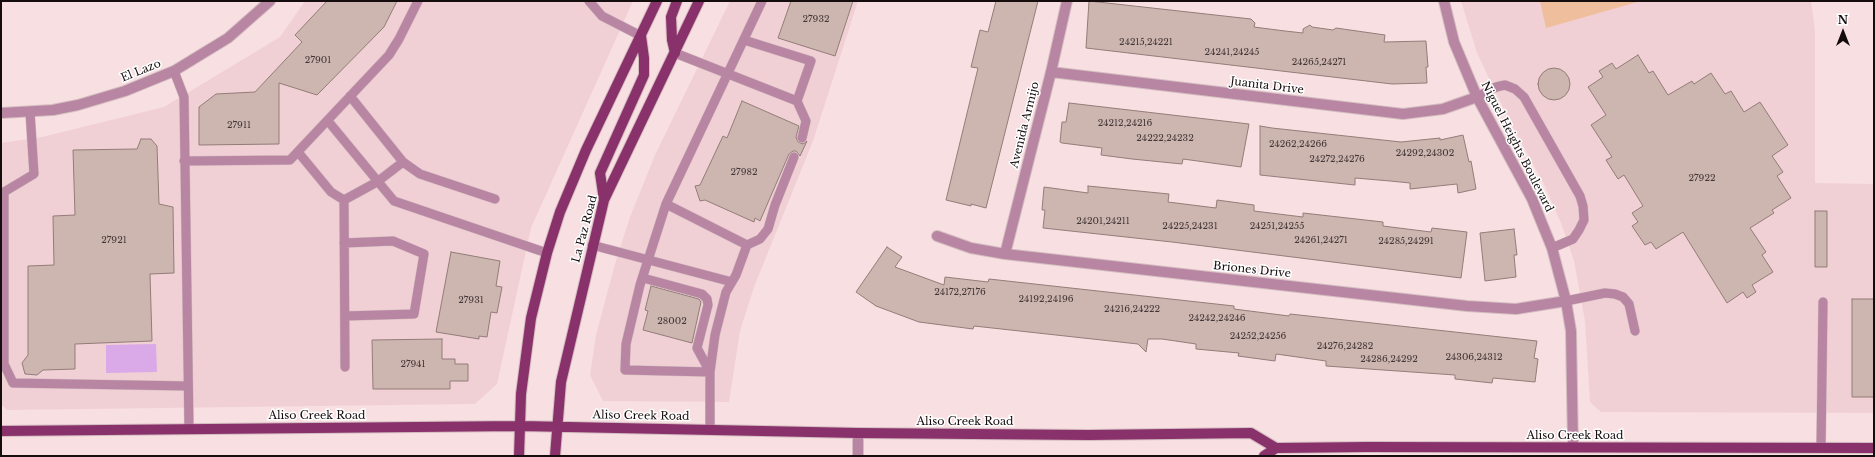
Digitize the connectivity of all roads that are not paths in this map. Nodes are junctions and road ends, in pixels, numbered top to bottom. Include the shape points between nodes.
1 (270, 1) edge
2 (418, 1) edge
3 (589, 1) edge
4 (657, 1) edge
5 (677, 1) edge
6 (699, 1) edge
7 (762, 1) edge
8 (1067, 1) edge
9 (1444, 1) edge
10 (641, 36) junction
11 (744, 40) junction
12 (675, 53) junction
13 (174, 71) junction
14 (1051, 72) junction
15 (728, 74) junction
16 (350, 96) junction
17 (1477, 97) junction
18 (797, 101) junction
19 (30, 112) junction
20 (1, 113) edge
21 (328, 121) junction
22 (802, 138) dead end
23 (298, 152) junction
24 (794, 157) dead end
25 (184, 161) junction
26 (403, 162) junction
27 (377, 182) junction
28 (2, 192) edge
29 (495, 199) dead end
30 (344, 200) junction
31 (604, 200) junction
32 (666, 204) junction
33 (937, 236) dead end
34 (344, 243) junction
35 (592, 245) junction
36 (747, 245) junction
37 (1552, 248) junction
38 (547, 253) junction
39 (1005, 254) junction
40 (648, 261) junction
41 (643, 278) junction
42 (732, 282) junction
43 (1566, 301) junction
44 (1823, 302) dead end
45 (345, 316) junction
46 (1635, 331) dead end
47 (345, 367) dead end
48 (710, 372) junction
49 (188, 386) junction
50 (520, 426) junction
51 (556, 426) junction
52 (189, 428) junction
53 (710, 429) junction
54 (1, 431) edge
55 (858, 434) junction
56 (1573, 448) junction
57 (1820, 448) junction
58 (1874, 448) edge
59 (1276, 452) edge
60 (519, 456) edge
61 (555, 456) edge
62 (858, 456) edge
63 (1264, 456) edge

1 - 13 street, El Lazo via 228,38
2 - 16 lane via 389,54
3 - 10 lane via 602,16
4 - 10 main road
5 - 12 main road via 671,23
6 - 12 main road, La Paz Road
7 - 11 lane
8 - 14 street, Avenida Armijo
9 - 17 street, Niguel Heights Boulevard via 1454,42
10 - 31 main road via 644,75 600,173
10 - 38 main road via 586,150 560,212
11 - 15 lane
11 - 18 lane via 811,61
12 - 15 lane
12 - 31 main road, La Paz Road
13 - 19 street, El Lazo via 125,91 78,105
13 - 25 lane via 184,97
14 - 17 street, Juanita Drive via 1403,114 1443,109
14 - 39 street, Avenida Armijo
15 - 18 lane
15 - 32 lane
16 - 21 lane
16 - 26 lane
17 - 37 street, Niguel Heights Boulevard via 1532,199
17 - 37 lane via 1505,85 1524,97 1580,196 1584,206 1584,220 1580,230 1573,239
18 - 22 lane via 806,121
19 - 20 street, El Lazo
19 - 28 lane via 34,174
21 - 23 lane
21 - 27 lane
23 - 25 lane via 290,160
23 - 30 lane via 331,192
24 - 36 lane via 768,229 760,239
25 - 49 lane
26 - 27 lane
26 - 29 lane via 420,174
27 - 30 lane
27 - 38 lane via 394,201
28 - 49 lane via 4,364 13,384
30 - 34 lane
31 - 35 main road, La Paz Road
32 - 36 lane
32 - 40 lane
33 - 39 street, Briones Drive via 971,248
34 - 45 lane
34 - 45 lane via 392,241 424,254 414,314
35 - 40 lane
35 - 51 main road, La Paz Road via 561,382
36 - 42 lane
37 - 43 street, Niguel Heights Boulevard
38 - 50 main road via 531,318 522,386
39 - 43 street, Briones Drive via 1467,306 1516,309
40 - 41 lane
40 - 42 lane
41 - 48 lane via 702,294 707,299 708,305 697,348
41 - 48 lane via 626,344 625,370
42 - 48 lane via 726,292 715,335
43 - 46 lane via 1605,293 1623,297 1629,304
43 - 56 street, Niguel Heights Boulevard via 1571,331
44 - 57 lane
45 - 47 lane
48 - 53 lane
49 - 52 lane
50 - 51 main road, Aliso Creek Road
50 - 52 main road, Aliso Creek Road
50 - 60 main road
51 - 53 main road, Aliso Creek Road
51 - 61 main road, La Paz Road
52 - 54 main road, Aliso Creek Road
53 - 55 main road, Aliso Creek Road
55 - 59 main road, Aliso Creek Road via 1251,433
55 - 62 street
56 - 57 main road, Aliso Creek Road
56 - 59 main road, Aliso Creek Road
57 - 58 main road, Aliso Creek Road
59 - 63 main road

